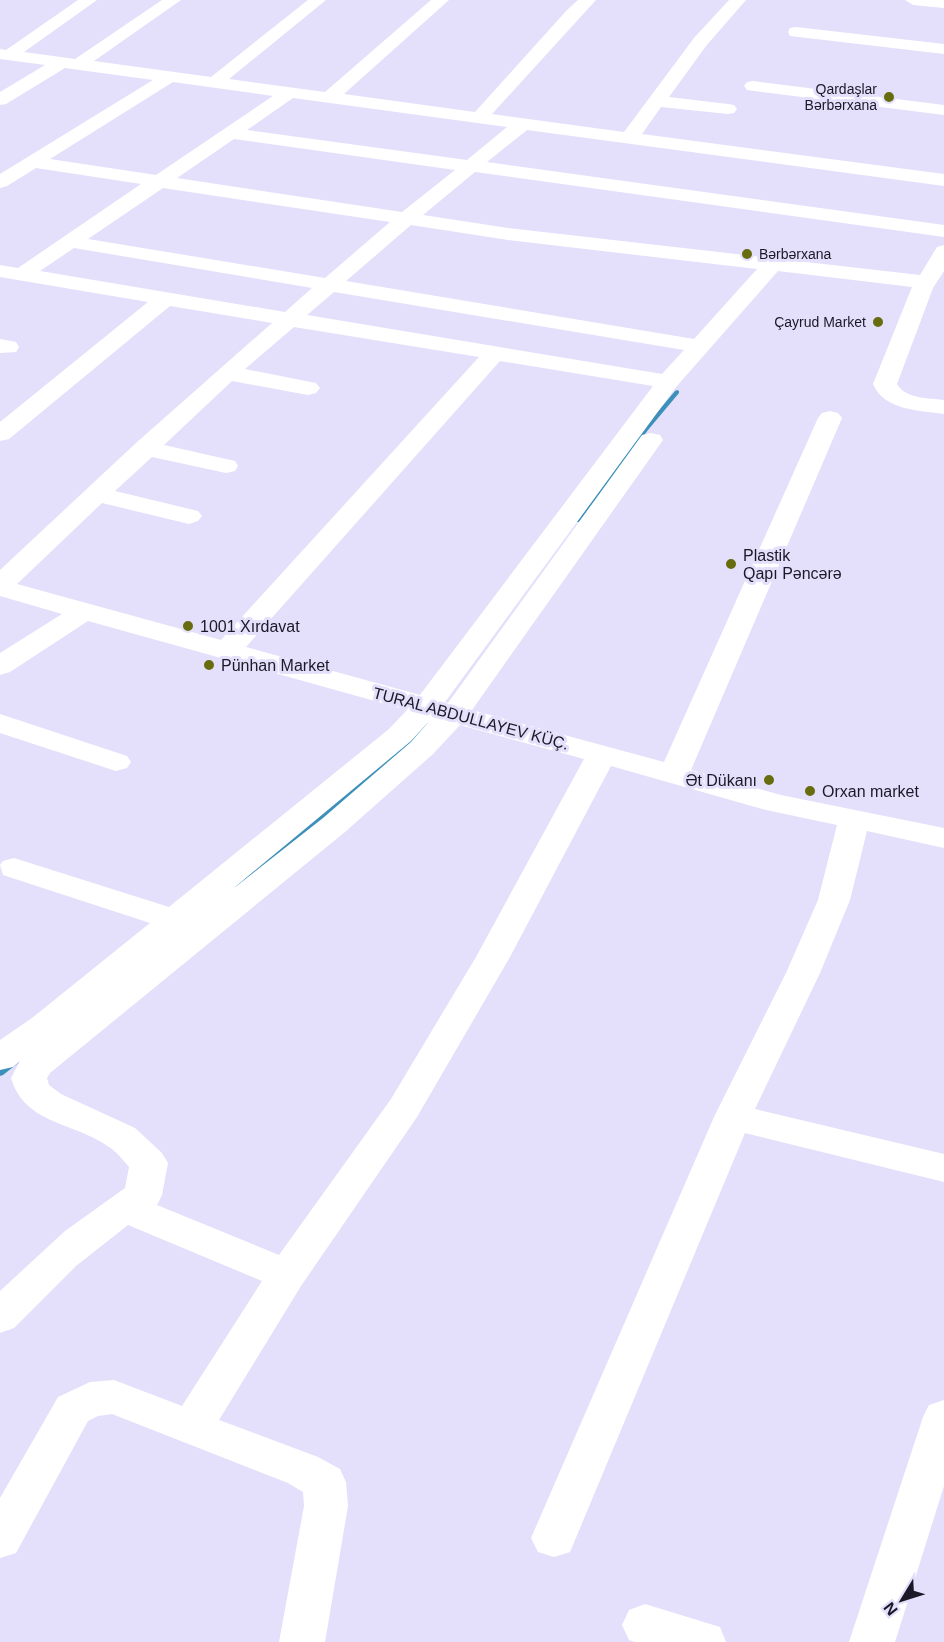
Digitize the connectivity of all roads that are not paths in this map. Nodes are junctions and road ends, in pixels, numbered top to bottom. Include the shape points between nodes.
1 (89, 0) edge
2 (172, 0) edge
3 (318, 0) edge
4 (441, 0) edge
5 (588, 0) edge
6 (738, 0) edge
7 (913, 0) edge
8 (944, 3) edge
9 (796, 32) dead end
10 (944, 49) edge
11 (4, 54) edge
12 (70, 63) junction
13 (170, 77) junction
14 (214, 83) junction
15 (753, 87) dead end
16 (289, 93) junction
17 (329, 98) junction
18 (0, 100) edge
19 (656, 101) junction
20 (728, 109) dead end
21 (944, 110) edge
22 (480, 117) junction
23 (524, 123) junction
24 (231, 133) junction
25 (630, 137) junction
26 (32, 162) junction
27 (469, 168) junction
28 (944, 180) edge
29 (0, 182) edge
30 (160, 182) junction
31 (407, 218) junction
32 (944, 231) edge
33 (72, 242) junction
34 (944, 251) edge
35 (773, 264) junction
36 (10, 273) edge
37 (927, 282) junction
38 (328, 286) junction
39 (166, 298) junction
40 (291, 319) junction
41 (698, 346) junction
42 (495, 353) junction
43 (227, 373) junction
44 (669, 382) junction
45 (308, 388) dead end
46 (944, 407) edge
47 (830, 418) dead end
48 (0, 434) edge
49 (651, 440) dead end
50 (145, 448) junction
51 (226, 466) dead end
52 (96, 494) junction
53 (189, 516) dead end
54 (0, 587) edge
55 (83, 612) junction
56 (228, 650) junction
57 (0, 666) edge
58 (441, 709) junction
59 (0, 723) edge
60 (602, 754) junction
61 (117, 762) dead end
62 (674, 773) junction
63 (854, 820) junction
64 (944, 838) edge
65 (14, 868) dead end
66 (176, 920) junction
67 (0, 1058) edge
68 (733, 1117) junction
69 (944, 1168) edge
70 (132, 1204) junction
71 (288, 1275) junction
72 (0, 1317) edge
73 (944, 1416) edge
74 (191, 1428) junction
75 (554, 1538) dead end
76 (0, 1539) edge
77 (645, 1625) dead end
78 (302, 1642) edge
79 (703, 1642) edge
80 (872, 1642) edge

1 - 11 street
2 - 12 street
3 - 14 street
4 - 17 street
5 - 22 street
6 - 19 street via 700,42
7 - 8 street
9 - 10 street
11 - 12 street
12 - 13 street
12 - 18 street
13 - 14 street
13 - 26 street
14 - 16 street
15 - 21 street via 814,87
16 - 17 street
16 - 24 street
17 - 22 street
19 - 20 street
19 - 25 street
22 - 23 street
23 - 25 street
23 - 27 street
24 - 27 street
24 - 30 street
25 - 28 street
26 - 29 street
26 - 30 street
27 - 31 street
27 - 32 street
30 - 31 street
30 - 33 street
31 - 35 street via 508,234
31 - 38 street
33 - 36 street
33 - 38 street
34 - 37 street
35 - 37 street
35 - 41 street
36 - 39 street
37 - 46 street via 885,384 890,394 901,399
38 - 40 street
38 - 41 street
39 - 40 street
39 - 48 street
40 - 42 street
40 - 43 street
41 - 44 street
42 - 44 street
42 - 56 street
43 - 45 street
43 - 50 street
44 - 58 street
47 - 62 street
49 - 58 street
50 - 51 street
50 - 52 street
52 - 53 street
52 - 54 street
54 - 55 street, TURAL ABDULLAYEV KÜÇ.
55 - 56 street, TURAL ABDULLAYEV KÜÇ.
55 - 57 street
56 - 58 street, TURAL ABDULLAYEV KÜÇ.
58 - 60 street, TURAL ABDULLAYEV KÜÇ.
58 - 66 street via 400,735
58 - 70 street via 422,748 334,825 36,1065 29,1078 33,1091 48,1103 122,1137 149,1163 143,1195
59 - 61 street
60 - 62 street, TURAL ABDULLAYEV KÜÇ.
60 - 71 street via 493,957 404,1107
62 - 63 street, TURAL ABDULLAYEV KÜÇ. via 777,803
63 - 64 street, TURAL ABDULLAYEV KÜÇ.
63 - 68 street via 834,900 804,973
65 - 66 street
66 - 67 street
68 - 69 street
68 - 75 street
70 - 71 street via 142,1215
70 - 72 street via 104,1220 60,1257
71 - 74 street
73 - 80 street
74 - 76 street via 114,1397 90,1399 73,1409
74 - 78 street via 303,1470 324,1482 326,1506
77 - 79 street

